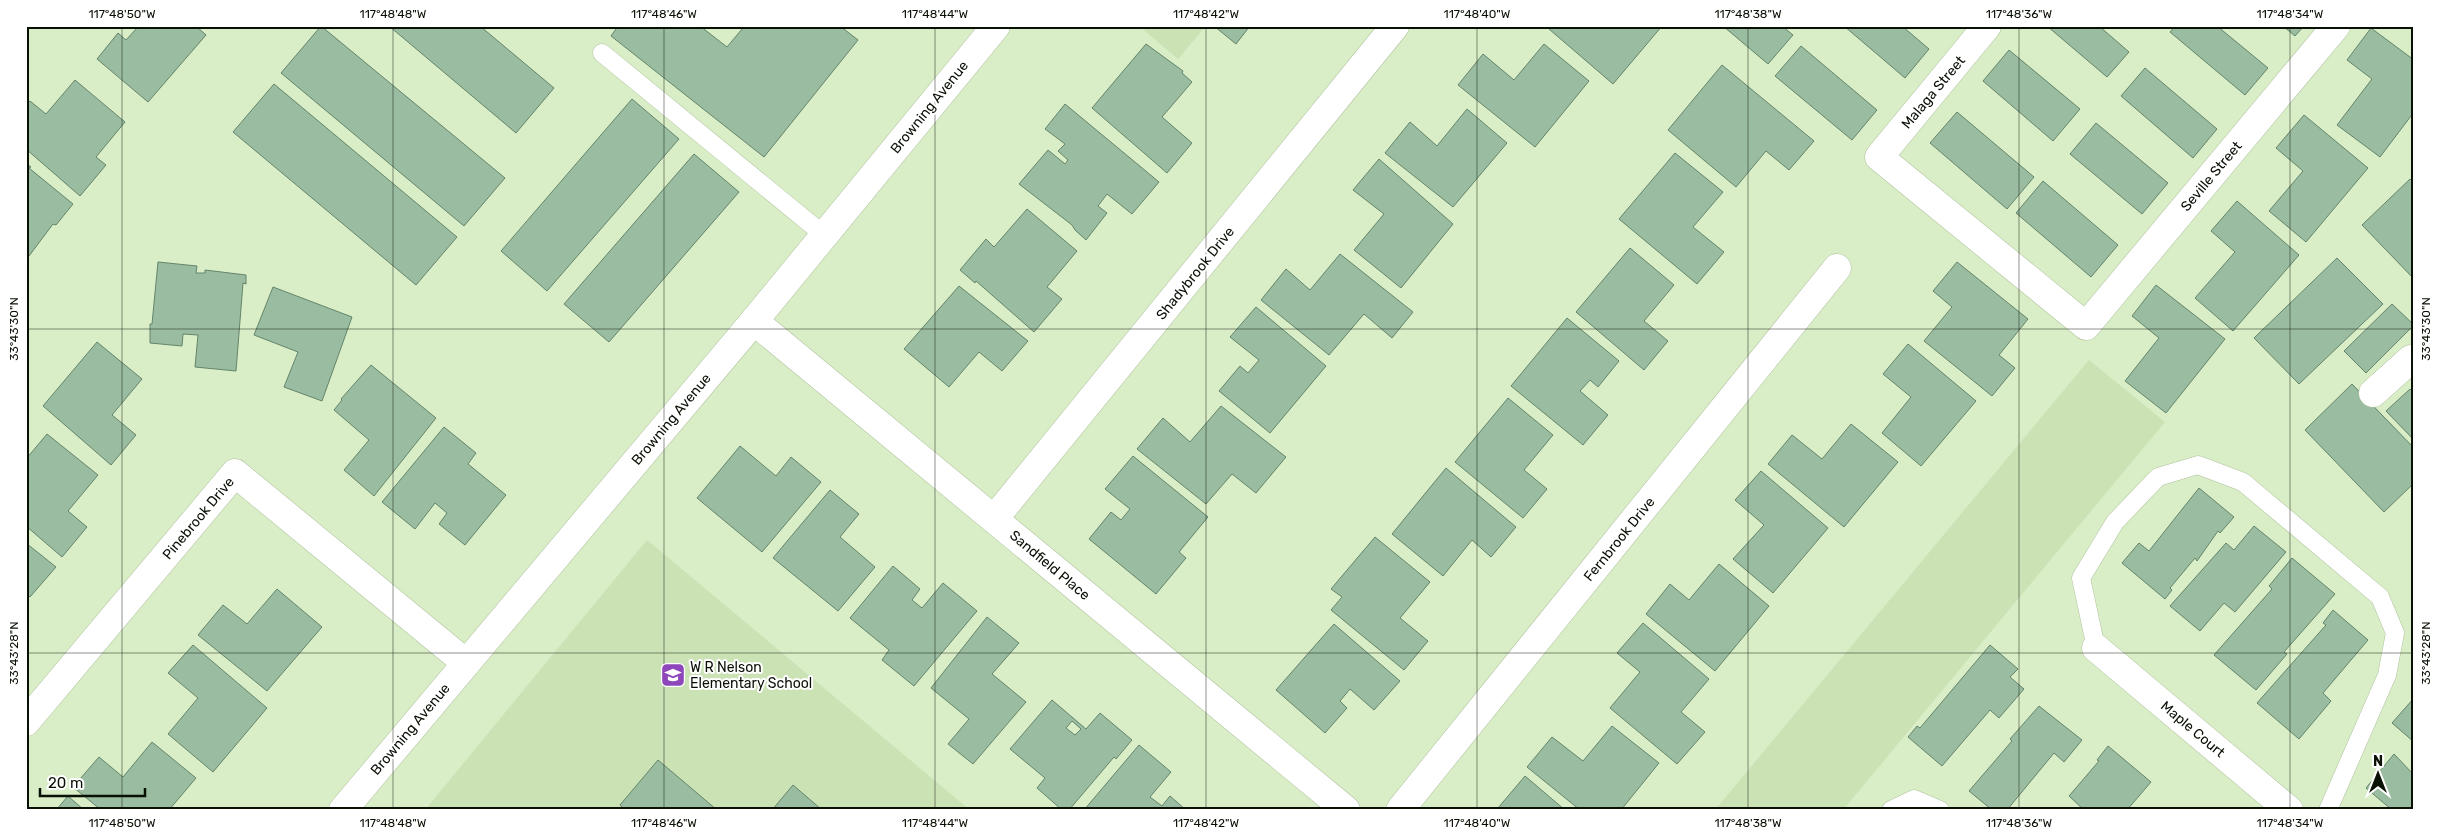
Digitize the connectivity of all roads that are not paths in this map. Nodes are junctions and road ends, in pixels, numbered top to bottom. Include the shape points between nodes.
1 (996, 26) edge
2 (1395, 26) edge
3 (1987, 26) edge
4 (2336, 26) edge
5 (602, 53) dead end
6 (824, 235) junction
7 (1837, 268) dead end
8 (754, 321) junction
9 (2086, 326) joint
10 (2414, 363) edge
11 (2373, 393) dead end
12 (994, 519) junction
13 (2096, 648) joint
14 (466, 663) junction
15 (26, 722) edge
16 (343, 810) edge
17 (1346, 810) edge
18 (1400, 810) edge
19 (1891, 810) edge
20 (1940, 810) edge
21 (2289, 810) edge
22 (2328, 810) edge

1 - 6 street, Browning Avenue
2 - 12 street, Shadybrook Drive
3 - 9 street, Malaga Street via 1879,157
4 - 9 street, Seville Street
5 - 6 lane
6 - 8 street, Browning Avenue
7 - 18 street, Fernbrook Drive
8 - 12 street, Sandfield Place
8 - 14 street, Browning Avenue
10 - 11 street via 2410,359
12 - 17 street, Sandfield Place
13 - 21 street, Maple Court
13 - 22 lane via 2081,578 2115,522 2158,477 2198,465 2243,482 2380,597 2395,633 2387,675
14 - 15 street, Pinebrook Drive via 235,473
14 - 16 street, Browning Avenue
19 - 20 lane via 1914,799

